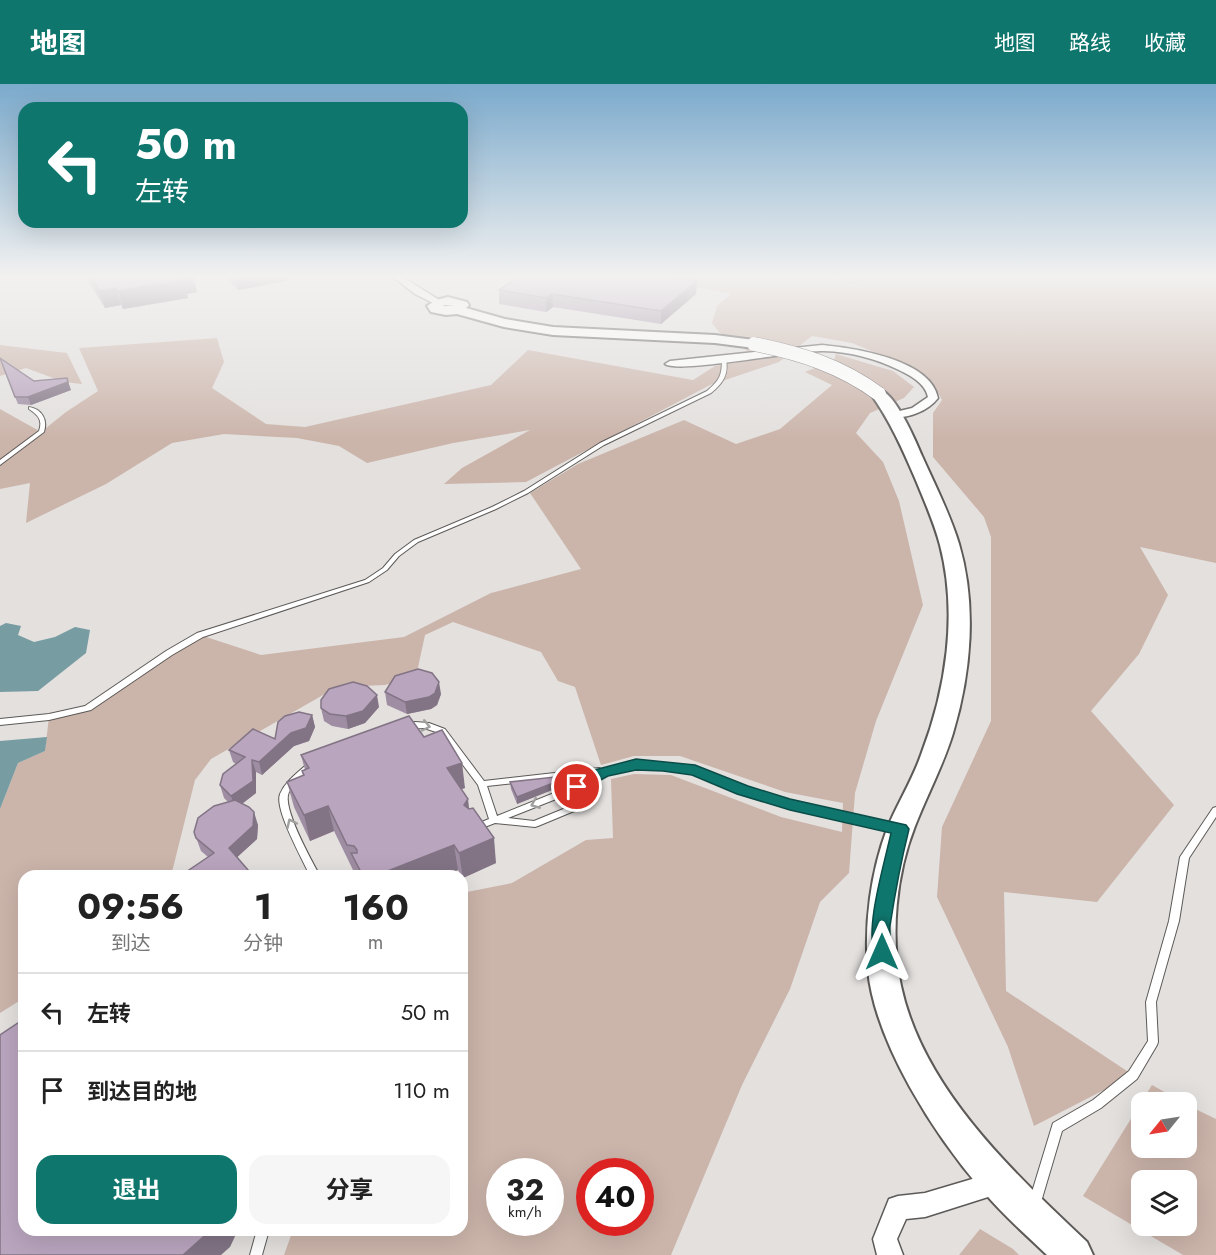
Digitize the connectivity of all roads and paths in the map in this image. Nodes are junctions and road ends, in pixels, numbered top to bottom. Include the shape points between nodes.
1 (553, 331) edge
2 (724, 360) junction
3 (670, 364) dead end
4 (31, 408) dead end
5 (895, 415) junction
6 (0, 463) edge
7 (0, 722) edge
8 (399, 727) edge
9 (317, 759) edge
10 (606, 771) junction
11 (587, 780) junction
12 (482, 784) junction
13 (1216, 810) edge
14 (494, 820) junction
15 (473, 829) edge
16 (900, 829) junction
17 (312, 870) edge
18 (999, 1183) junction
19 (1031, 1215) junction
20 (261, 1236) edge
21 (256, 1255) edge
22 (890, 1255) edge
23 (1074, 1255) edge

1 - 5 street, bridge via 704,338 799,352 863,381
2 - 3 street
2 - 5 street via 808,347 860,352 883,359 916,376 933,393 926,405
2 - 7 lane via 724,377 709,392 602,444 526,492 416,541 367,581 200,635 88,708
4 - 6 lane via 44,419 41,432
5 - 16 street via 952,554 959,636 950,704 933,758
8 -> 12 lane via 416,724 442,731
17 -> 9 lane via 283,798
10 - 11 lane
10 - 12 lane
10 - 16 lane via 636,764 695,770 790,805
11 -> 14 lane
11 - 14 lane via 576,807 535,824
12 - 14 lane
13 - 19 lane via 1185,857 1174,921 1151,1002 1153,1042 1133,1075 1097,1104 1057,1127
14 - 15 lane
16 - 18 street via 880,935 886,987 918,1071
18 - 19 street
18 - 22 street via 925,1205 898,1208 885,1239
19 - 23 street
20 - 21 lane

